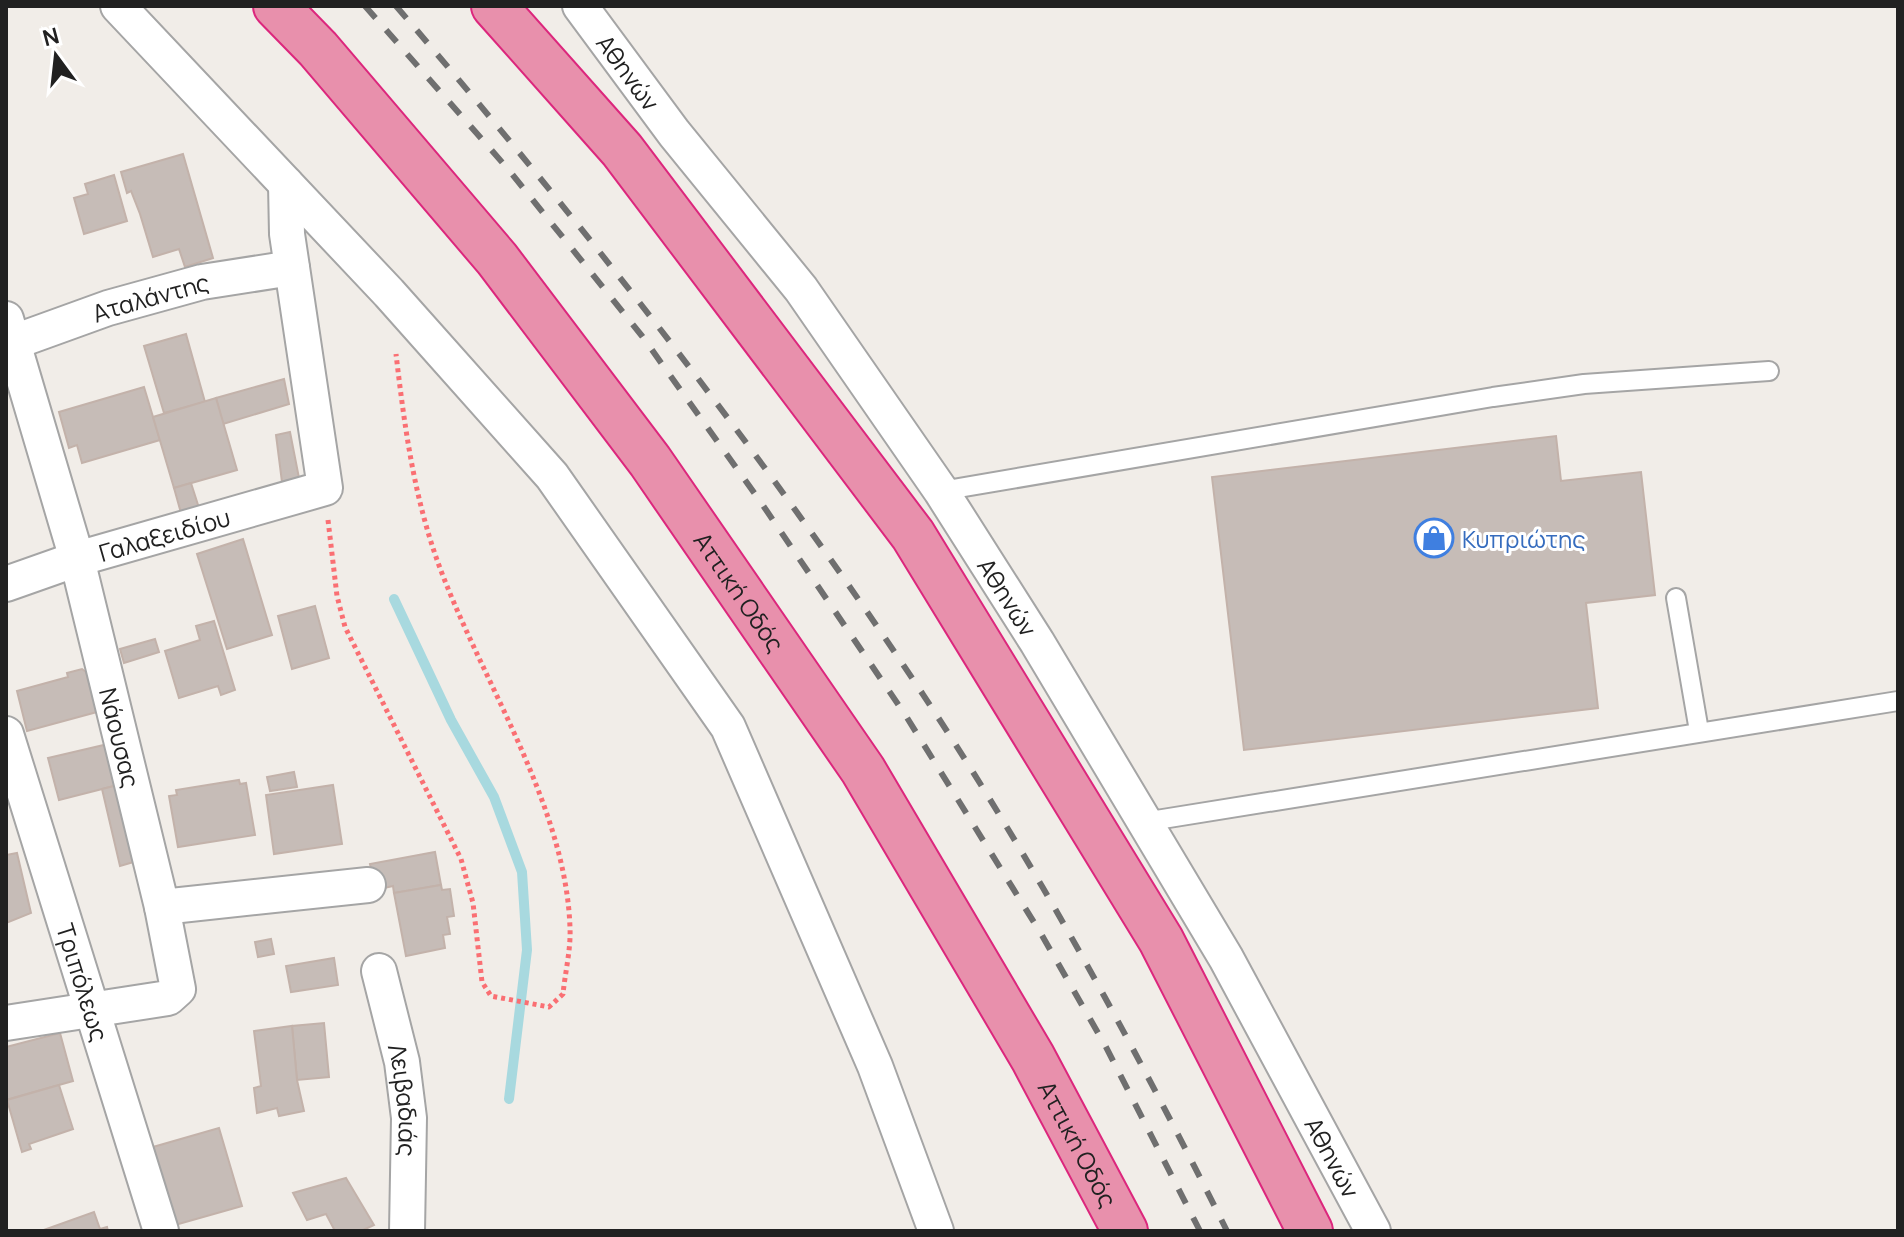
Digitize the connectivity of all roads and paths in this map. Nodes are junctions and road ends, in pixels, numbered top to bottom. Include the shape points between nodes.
1 (118, 6) edge
2 (276, 6) edge
3 (494, 6) edge
4 (580, 6) edge
5 (286, 184) junction
6 (292, 268) junction
7 (10, 331) edge
8 (396, 350) dead end
9 (1769, 371) dead end
10 (325, 488) junction
11 (941, 491) junction
12 (77, 559) junction
13 (6, 584) edge
14 (1676, 598) dead end
15 (1898, 701) edge
16 (1699, 731) junction
17 (6, 734) edge
18 (1144, 822) junction
19 (368, 885) dead end
20 (162, 907) junction
21 (379, 971) dead end
22 (91, 1009) junction
23 (6, 1023) edge
24 (161, 1231) edge
25 (407, 1231) edge
26 (936, 1231) edge
27 (1125, 1231) edge
28 (1310, 1231) edge
29 (1373, 1231) edge

1 - 5 street
2 - 27 highway, Αττική Οδός via 497,259 677,500 871,782 1033,1058
3 - 28 highway via 622,150 913,535 1161,940
4 - 11 street, Αθηνών via 674,133 801,289
5 - 6 street
5 - 26 street via 552,476 728,727 875,1066
6 - 7 street, Αταλάντης via 202,282
6 - 10 street
7 - 12 street, Νάουσας
8 - 10 path via 411,465 436,557 559,853 570,928 563,994 549,1007 491,996 482,982 473,903 461,859 345,627
9 - 11 lane via 1508,395
10 - 12 street, Γαλαξειδίου
11 - 18 street, Αθηνών
12 - 13 street, Γαλαξειδίου
12 - 20 street, Νάουσας
14 - 16 lane
15 - 16 lane
16 - 18 lane
17 - 22 street, Τριπόλεως
18 - 29 street, Αθηνών via 1226,958
19 - 20 street
20 - 22 street, Νάουσας via 178,989 168,998
21 - 25 street, Λειβαδιάς via 402,1062 409,1118
22 - 23 street, Νάουσας
22 - 24 street, Τριπόλεως

